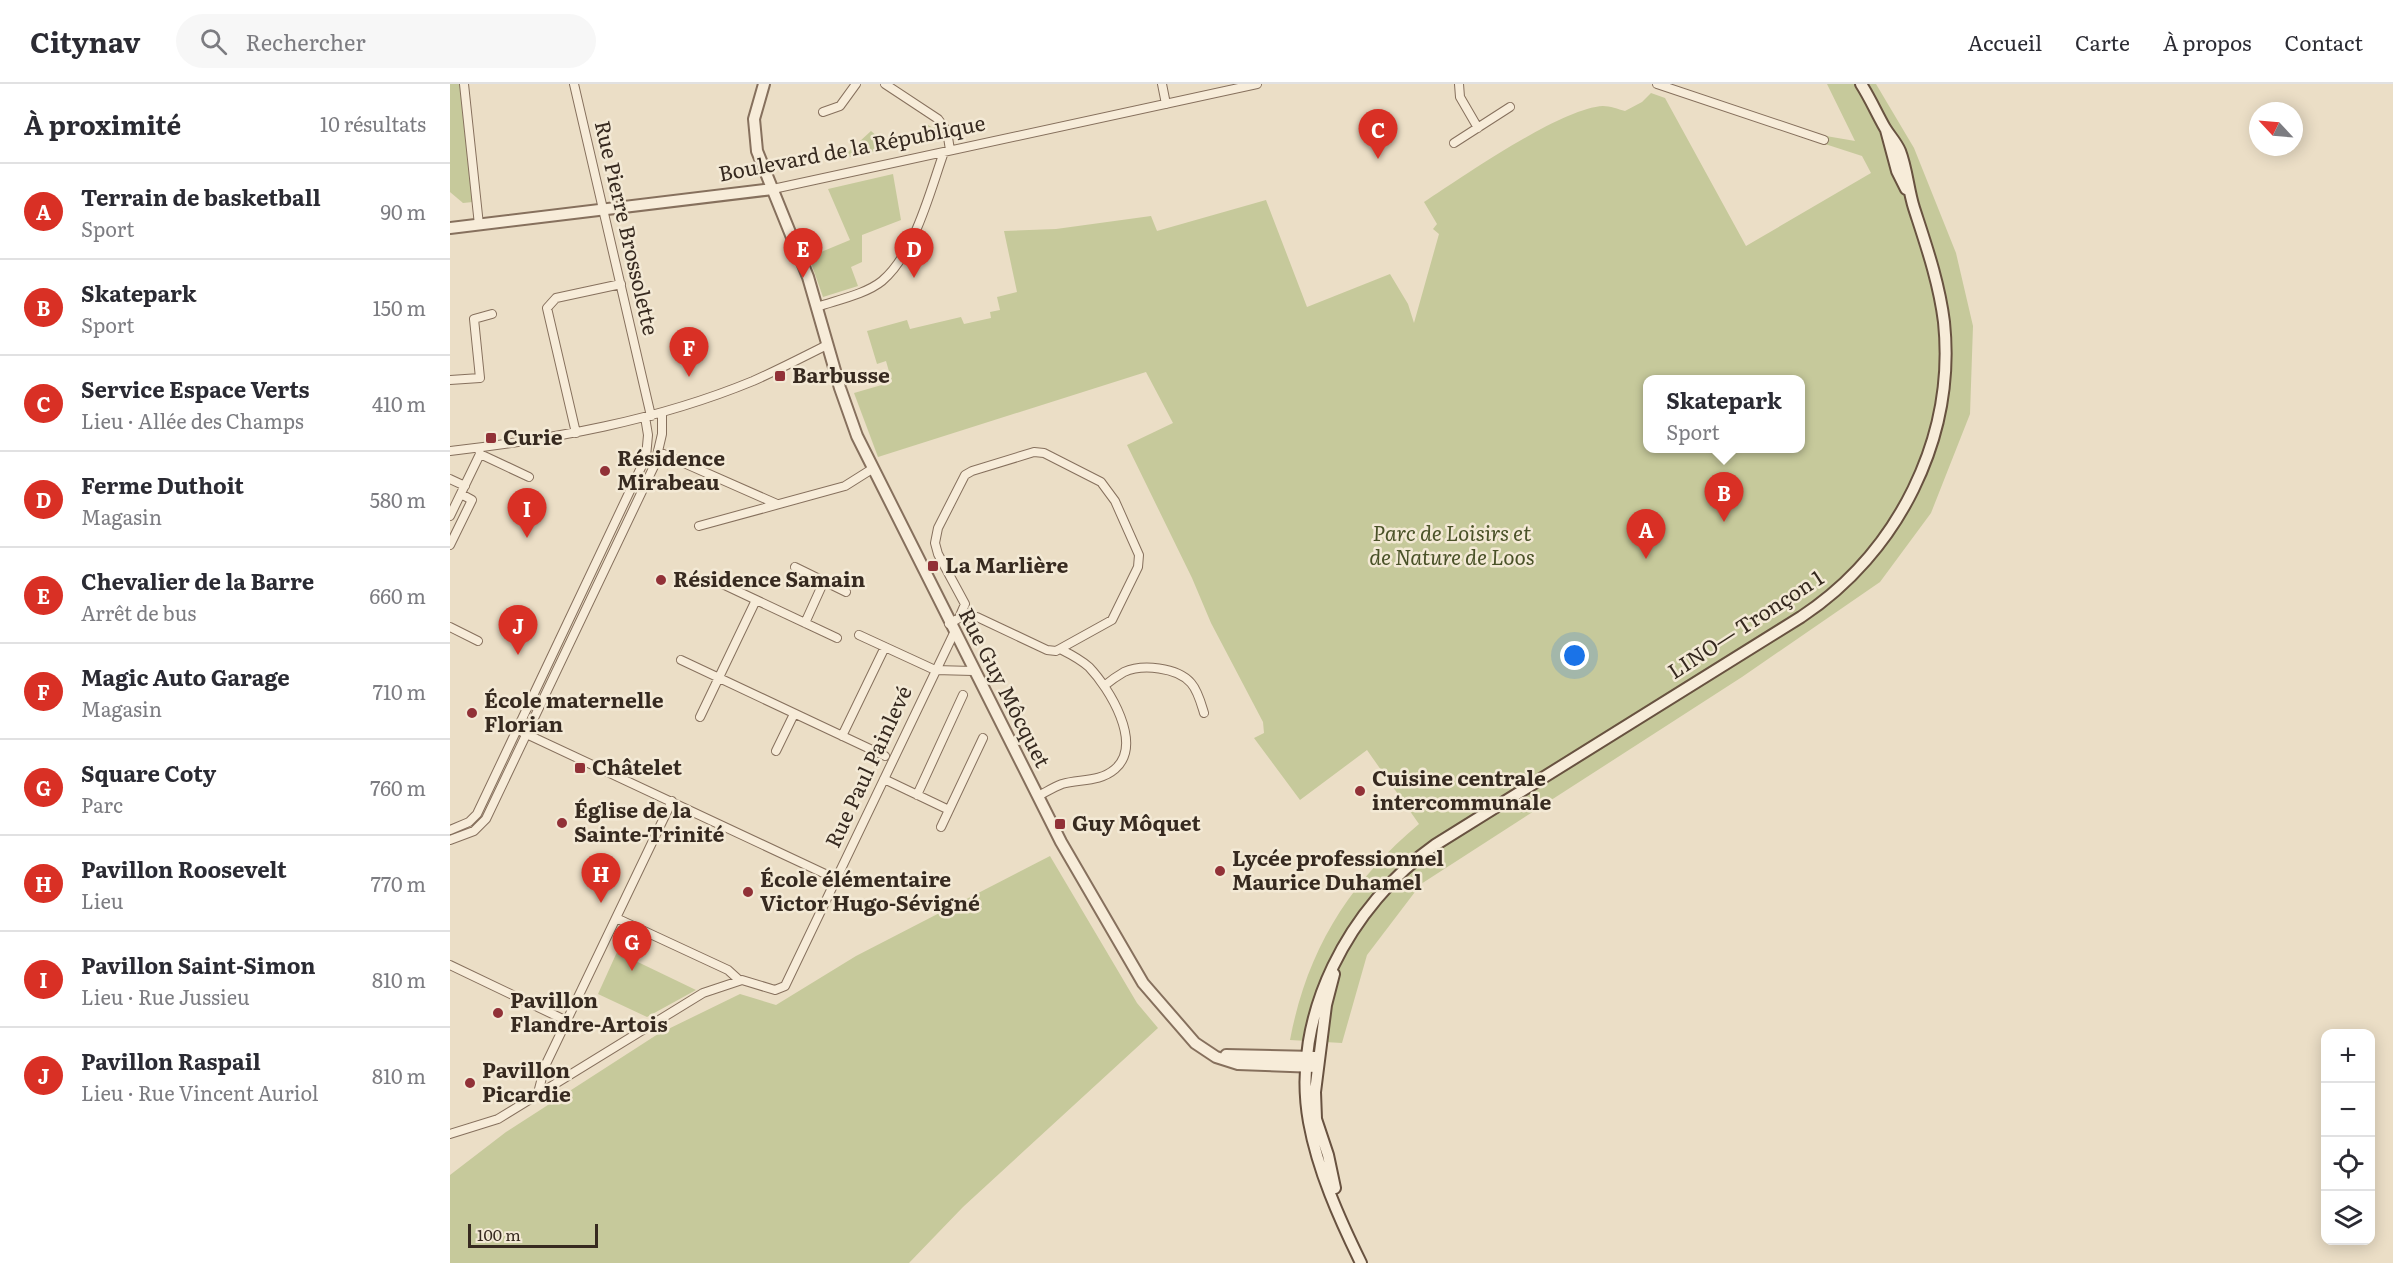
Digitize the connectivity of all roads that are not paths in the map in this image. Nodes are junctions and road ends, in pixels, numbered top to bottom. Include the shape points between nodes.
1 (464, 84) edge
2 (574, 84) edge
3 (764, 84) edge
4 (856, 84) edge
5 (885, 84) edge
6 (1162, 84) edge
7 (1257, 84) edge
8 (1459, 84) edge
9 (1657, 84) edge
10 (1861, 84) edge
11 (1166, 104) junction
12 (1510, 106) dead end
13 (823, 112) dead end
14 (1478, 128) junction
15 (1824, 140) dead end
16 (1454, 143) dead end
17 (947, 151) junction
18 (773, 189) junction
19 (603, 210) junction
20 (478, 225) junction
21 (450, 228) edge
22 (621, 284) junction
23 (817, 307) junction
24 (492, 314) dead end
25 (827, 345) junction
26 (450, 380) edge
27 (662, 413) junction
28 (648, 416) junction
29 (576, 433) junction
30 (450, 451) edge
31 (479, 451) junction
32 (659, 452) junction
33 (872, 469) junction
34 (529, 477) dead end
35 (450, 479) edge
36 (465, 486) junction
37 (461, 494) junction
38 (777, 504) junction
39 (450, 516) edge
40 (699, 525) dead end
41 (451, 540) edge
42 (795, 567) dead end
43 (824, 581) junction
44 (718, 582) dead end
45 (846, 592) dead end
46 (756, 600) junction
47 (805, 623) junction
48 (954, 625) junction
49 (450, 627) edge
50 (859, 634) dead end
51 (837, 638) dead end
52 (478, 641) dead end
53 (885, 647) junction
54 (1062, 650) junction
55 (681, 660) dead end
56 (935, 670) junction
57 (973, 672) junction
58 (719, 678) junction
59 (1104, 686) junction
60 (963, 695) dead end
61 (1204, 713) dead end
62 (794, 714) junction
63 (700, 717) dead end
64 (518, 730) junction
65 (526, 734) junction
66 (842, 736) junction
67 (983, 738) dead end
68 (776, 751) dead end
69 (885, 756) dead end
70 (884, 779) junction
71 (917, 795) junction
72 (1038, 796) junction
73 (672, 801) junction
74 (949, 810) junction
75 (941, 827) dead end
76 (450, 830) edge
77 (450, 840) edge
78 (836, 879) junction
79 (616, 918) junction
80 (450, 965) edge
81 (739, 980) junction
82 (567, 1021) junction
83 (1313, 1062) junction
84 (538, 1093) junction
85 (450, 1134) edge
86 (1361, 1263) edge
87 (1367, 1263) edge

1 - 20 street
2 - 19 street, Rue Pierre Brossolette
3 - 18 main road, Rue Guy Môcquet via 755,113 754,136
4 - 13 street via 840,106
5 - 17 street via 938,119 947,131
6 - 11 street
7 - 11 street, Boulevard de la République
8 - 14 street via 1460,97
9 - 15 street
10 - 83 main road, LINO— Tronçon 1 via 1899,148 1939,292 1944,324 1944,373 1938,417 1910,496 1882,541 1846,581 1808,612 1427,851 1380,896 1342,952
11 - 17 street, Boulevard de la République
12 - 14 street
14 - 16 street
17 - 18 street, Boulevard de la République
17 - 23 street via 915,230 886,276 872,286
18 - 19 main road, Boulevard de la République
18 - 23 main road, Rue Guy Môcquet
19 - 20 main road, Boulevard de la République
19 - 22 street, Rue Pierre Brossolette
20 - 21 main road, Boulevard de la République
22 - 28 street, Rue Pierre Brossolette
22 - 29 street via 556,298 547,308
23 - 25 main road, Rue Guy Môcquet
24 - 26 street via 474,319 480,378
25 - 27 street via 753,381
25 - 33 main road, Rue Guy Môcquet via 846,408
27 - 28 street
27 - 32 street
28 - 29 street
28 - 64 street, Rue Pierre Brossolette via 645,461
29 - 31 street
30 - 31 street
31 - 34 street
31 - 36 street
32 - 38 street
32 - 65 street
33 - 38 street via 845,486
33 - 48 main road, Rue Guy Môcquet
35 - 36 street
36 - 37 street
37 - 39 street
37 - 41 street via 472,500
38 - 40 street
42 - 43 street
43 - 45 street
43 - 47 street
44 - 46 street
46 - 47 street
46 - 58 street
47 - 51 street
48 - 54 street via 977,617 1047,650
48 - 54 street via 965,604 935,543 960,482 972,471 1028,453 1044,453 1101,482 1114,501 1138,555 1138,567 1112,620
48 - 56 street, Rue Paul Painlevé
48 - 57 main road, Rue Guy Môcquet
49 - 52 street
50 - 53 street
53 - 56 street
53 - 66 street
54 - 59 street via 1083,662
55 - 58 street
56 - 57 street
56 - 70 street, Rue Paul Painlevé
57 - 72 main road, Rue Guy Môcquet
58 - 62 street
58 - 63 street
59 - 61 street via 1134,670 1173,672 1193,686
59 - 72 street via 1121,717 1125,746 1121,761 1107,775 1063,784
60 - 71 street
62 - 66 street
62 - 68 street
64 - 65 street
64 - 76 street, Rue Pierre Brossolette via 477,813 469,822
65 - 73 street
65 - 77 street via 482,824
66 - 69 street
67 - 74 street
70 - 71 street
70 - 78 street, Rue Paul Painlevé
71 - 74 street
72 - 83 main road, Rue Guy Môcquet via 1071,861 1143,982 1200,1047 1233,1063
73 - 78 street
73 - 79 street
74 - 75 street
78 - 81 street, Rue Paul Painlevé via 787,982 774,990
79 - 81 street via 728,970
79 - 82 street
80 - 82 street
81 - 84 street via 690,1000
82 - 84 street via 542,1075
83 - 86 main road via 1307,1112 1310,1130 1328,1190
83 - 87 main road via 1317,1122 1333,1183
84 - 85 street via 498,1119

